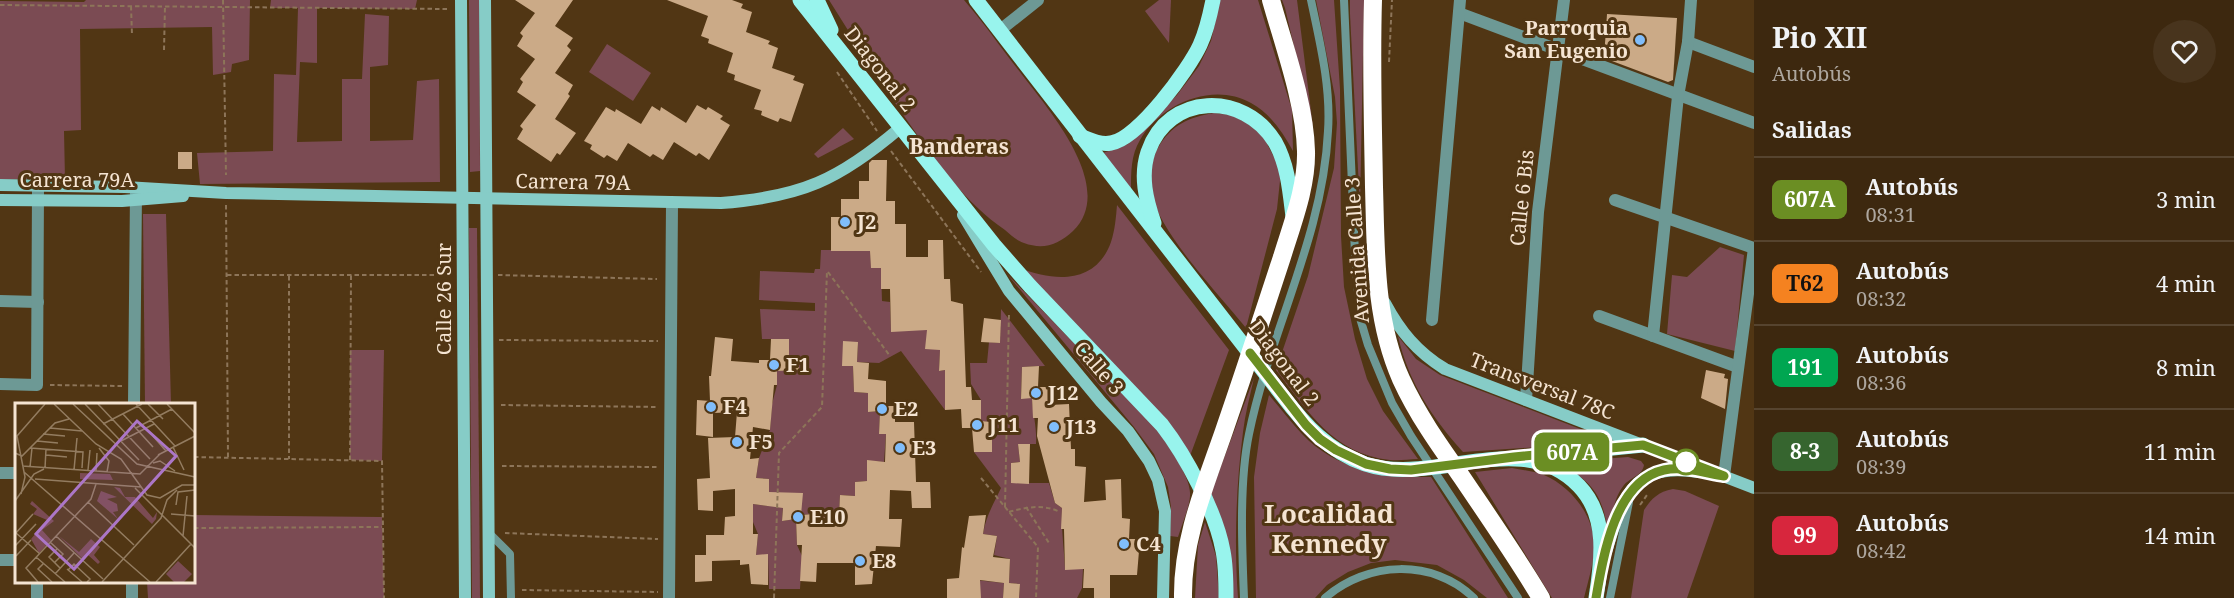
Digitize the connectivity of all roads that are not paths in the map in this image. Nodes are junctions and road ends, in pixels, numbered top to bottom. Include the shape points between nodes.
1 (485, 0) edge
2 (800, 0) edge
3 (817, 0) edge
4 (976, 0) edge
5 (1038, 0) edge
6 (1213, 0) edge
7 (1271, 0) edge
8 (1311, 0) edge
9 (1344, 0) edge
10 (1373, 0) edge
11 (1460, 0) edge
12 (1564, 0) edge
13 (1691, 0) edge
14 (458, 4) edge
15 (1459, 13) junction
16 (999, 31) junction
17 (1688, 42) junction
18 (1559, 50) junction
19 (849, 64) junction
20 (1754, 67) edge
21 (1678, 96) junction
22 (1754, 123) edge
23 (900, 128) junction
24 (1080, 136) junction
25 (944, 183) junction
26 (0, 185) edge
27 (38, 186) junction
28 (136, 194) junction
29 (463, 199) junction
30 (486, 199) junction
31 (0, 200) edge
32 (1615, 200) dead end
33 (38, 201) junction
34 (672, 204) junction
35 (1665, 218) junction
36 (1293, 221) junction
37 (1158, 235) junction
38 (1754, 248) edge
39 (1378, 290) junction
40 (0, 301) edge
41 (38, 302) junction
42 (1599, 316) dead end
43 (1432, 320) dead end
44 (1653, 336) junction
45 (1738, 367) junction
46 (0, 384) edge
47 (1526, 400) junction
48 (134, 403) edge
49 (1643, 445) junction
50 (1514, 457) junction
51 (1724, 476) junction
52 (1642, 480) junction
53 (1754, 488) edge
54 (492, 532) junction
55 (1602, 564) junction
56 (511, 594) edge
57 (669, 595) edge
58 (465, 598) edge
59 (489, 598) edge
60 (1163, 598) edge
61 (1183, 598) edge
62 (1226, 598) edge
63 (1244, 598) edge
64 (1325, 598) edge
65 (1474, 598) edge
66 (1518, 598) edge
67 (1541, 598) edge
68 (1596, 598) edge
69 (1610, 598) edge

1 - 30 street
2 - 19 main road, Diagonal 2
3 - 19 main road
4 - 16 main road, Diagonal 2
5 - 16 street
6 - 24 main road via 1192,61 1142,122 1112,143 1096,143
7 - 36 highway via 1304,124 1304,174
8 - 63 lane via 1328,93 1325,169 1310,237 1248,437
9 - 66 lane via 1360,318 1392,403
10 - 39 highway, Avenida Calle 3
11 - 15 street
12 - 18 street, Calle 6 Bis
13 - 17 street
14 - 29 street, Calle 26 Sur
15 - 18 street
15 - 43 street
16 - 24 main road, Diagonal 2
17 - 20 street
17 - 21 street
18 - 21 street
18 - 47 street, Calle 6 Bis via 1538,212
19 - 23 main road, Diagonal 2
21 - 22 street
21 - 35 street
23 - 25 main road, Diagonal 2
23 - 34 street, Carrera 79A via 847,168 784,195 760,200
24 - 37 main road, Diagonal 2
25 - 60 street, Calle 3 via 1009,291 1149,461 1158,480 1164,511
25 - 62 main road, Diagonal 2 via 1030,286 1162,425 1179,448 1216,527 1223,552
26 - 27 street, Carrera 79A
27 - 28 street, Carrera 79A
27 - 33 street
28 - 29 street, Carrera 79A
28 - 33 street, Carrera 79A
28 - 48 street
29 - 30 street, Carrera 79A
29 - 58 street, Calle 26 Sur
30 - 34 street, Carrera 79A
30 - 54 street
31 - 33 street, Carrera 79A
32 - 35 street
33 - 41 street
34 - 57 street
35 - 38 street
35 - 44 street
36 - 37 main road via 1282,156 1265,129 1241,112 1222,105 1205,105 1168,121 1148,152 1145,190
36 - 61 highway via 1191,527
37 - 50 main road, Diagonal 2 via 1306,425 1336,450 1366,464 1411,470
38 - 45 street
39 - 47 street, Transversal 78C via 1409,340 1431,361
39 - 67 highway, Avenida Calle 3 via 1392,358 1412,402
40 - 41 street
41 - 46 street via 37,385
42 - 44 street
44 - 45 street
45 - 51 street
47 - 49 street, Transversal 78C
49 - 50 main road
49 - 51 street, Transversal 78C
50 - 55 main road, Diagonal 2 via 1549,464 1582,489 1600,532
51 - 52 street, Transversal 78C via 1674,469
51 - 53 street, Transversal 78C
52 - 55 street via 1621,506
52 - 69 lane via 1629,501
54 - 56 lane via 510,554
54 - 59 street
55 - 68 main road, Diagonal 2
64 - 65 lane via 1363,575 1396,568 1439,576

